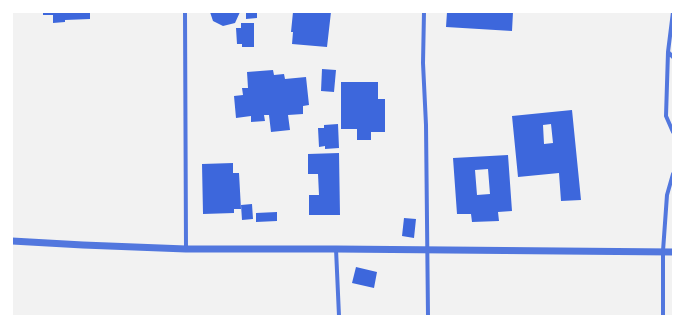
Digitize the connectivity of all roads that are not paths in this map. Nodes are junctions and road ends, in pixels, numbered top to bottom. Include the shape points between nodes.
1 (185, 12) edge
2 (424, 12) edge
3 (673, 12) edge
4 (668, 52) junction
5 (673, 57) edge
6 (673, 132) edge
7 (673, 174) edge
8 (12, 241) edge
9 (186, 249) junction
10 (336, 249) junction
11 (427, 250) junction
12 (663, 251) junction
13 (673, 252) edge
14 (339, 316) edge
15 (428, 316) edge
16 (663, 316) edge

1 - 9 street
2 - 11 street
3 - 4 street
4 - 5 street
4 - 6 street via 666,116
7 - 12 street via 667,195
8 - 9 street
9 - 10 street
10 - 11 street
10 - 14 street
11 - 12 street
11 - 15 street
12 - 13 street
12 - 16 street

